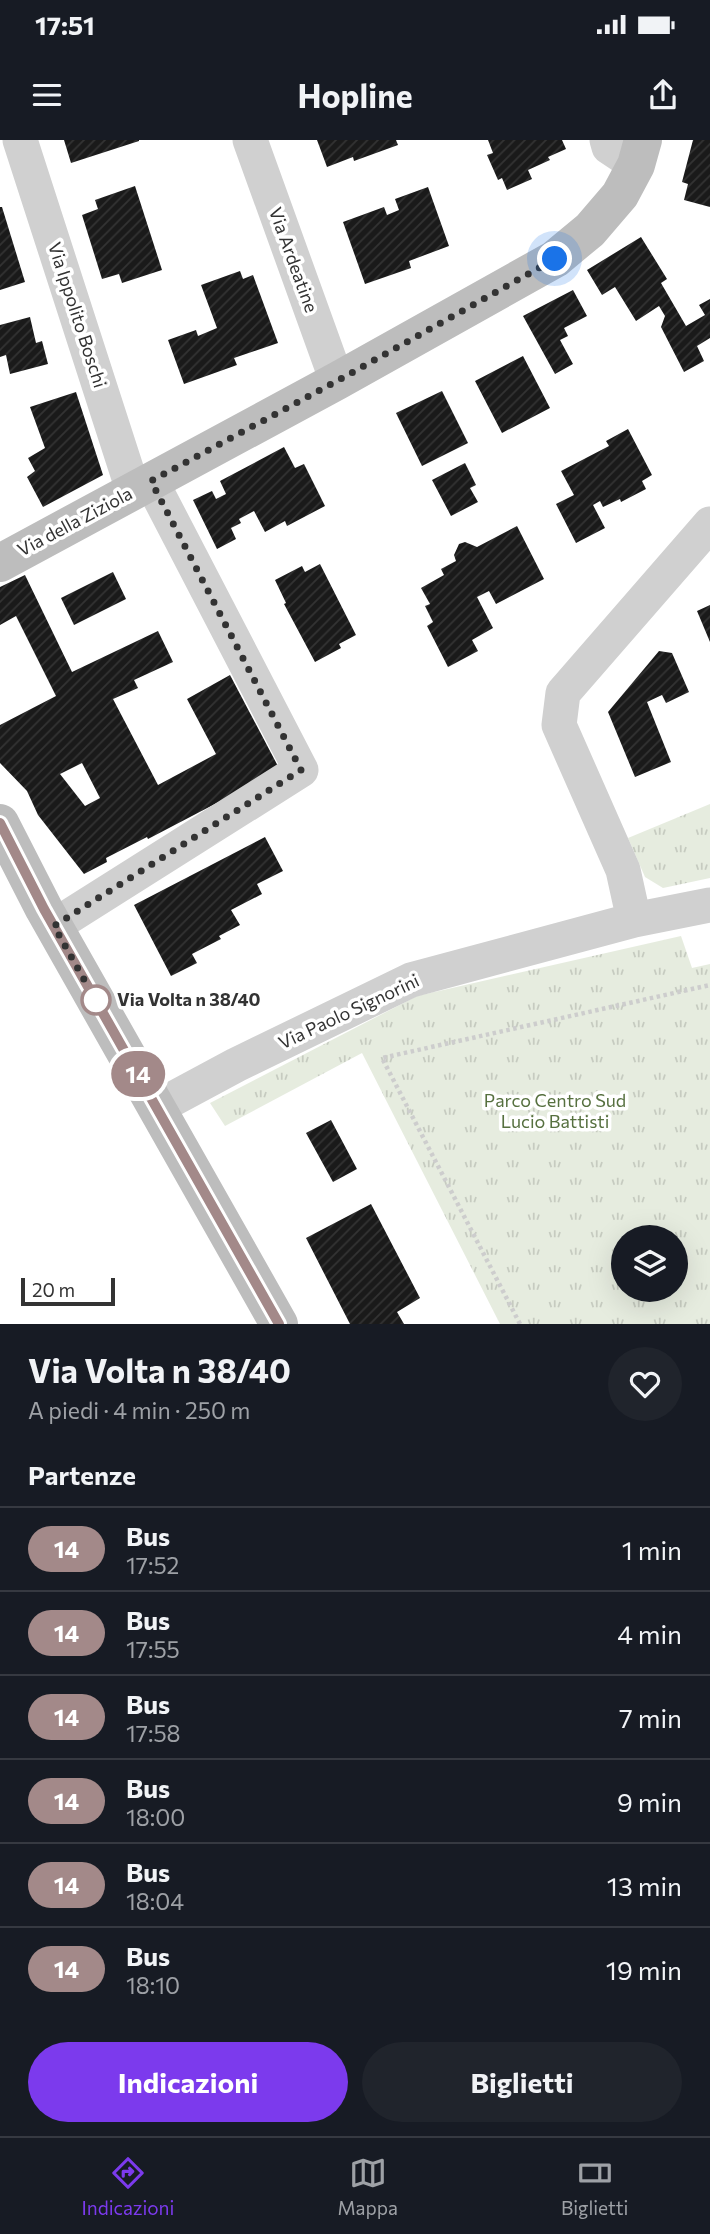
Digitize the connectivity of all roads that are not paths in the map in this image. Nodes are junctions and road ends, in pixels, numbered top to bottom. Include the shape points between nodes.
1 (20, 140) edge
2 (250, 140) edge
3 (607, 140) edge
4 (639, 153) edge
5 (337, 381) junction
6 (142, 486) junction
7 (710, 524) edge
8 (0, 563) edge
9 (0, 823) edge
10 (0, 864) edge
11 (710, 905) edge
12 (49, 917) junction
13 (634, 920) junction
14 (156, 1108) junction
15 (279, 1324) edge

1 - 6 street, Via Ippolito Boschi
2 - 5 street, Via Ardeatine
3 - 4 street, Via della Ziziola via 609,147
4 - 5 street, Via della Ziziola via 620,195 555,259
5 - 6 street, Via della Ziziola
6 - 8 street, Via della Ziziola
6 - 12 street, Via Ippolito Boschi via 301,770
7 - 13 street via 563,693 559,725 623,870
9 - 12 street
10 - 12 street
11 - 13 street, Via Paolo Signorini
12 - 14 street
13 - 14 street, Via Paolo Signorini via 411,980
14 - 15 street

